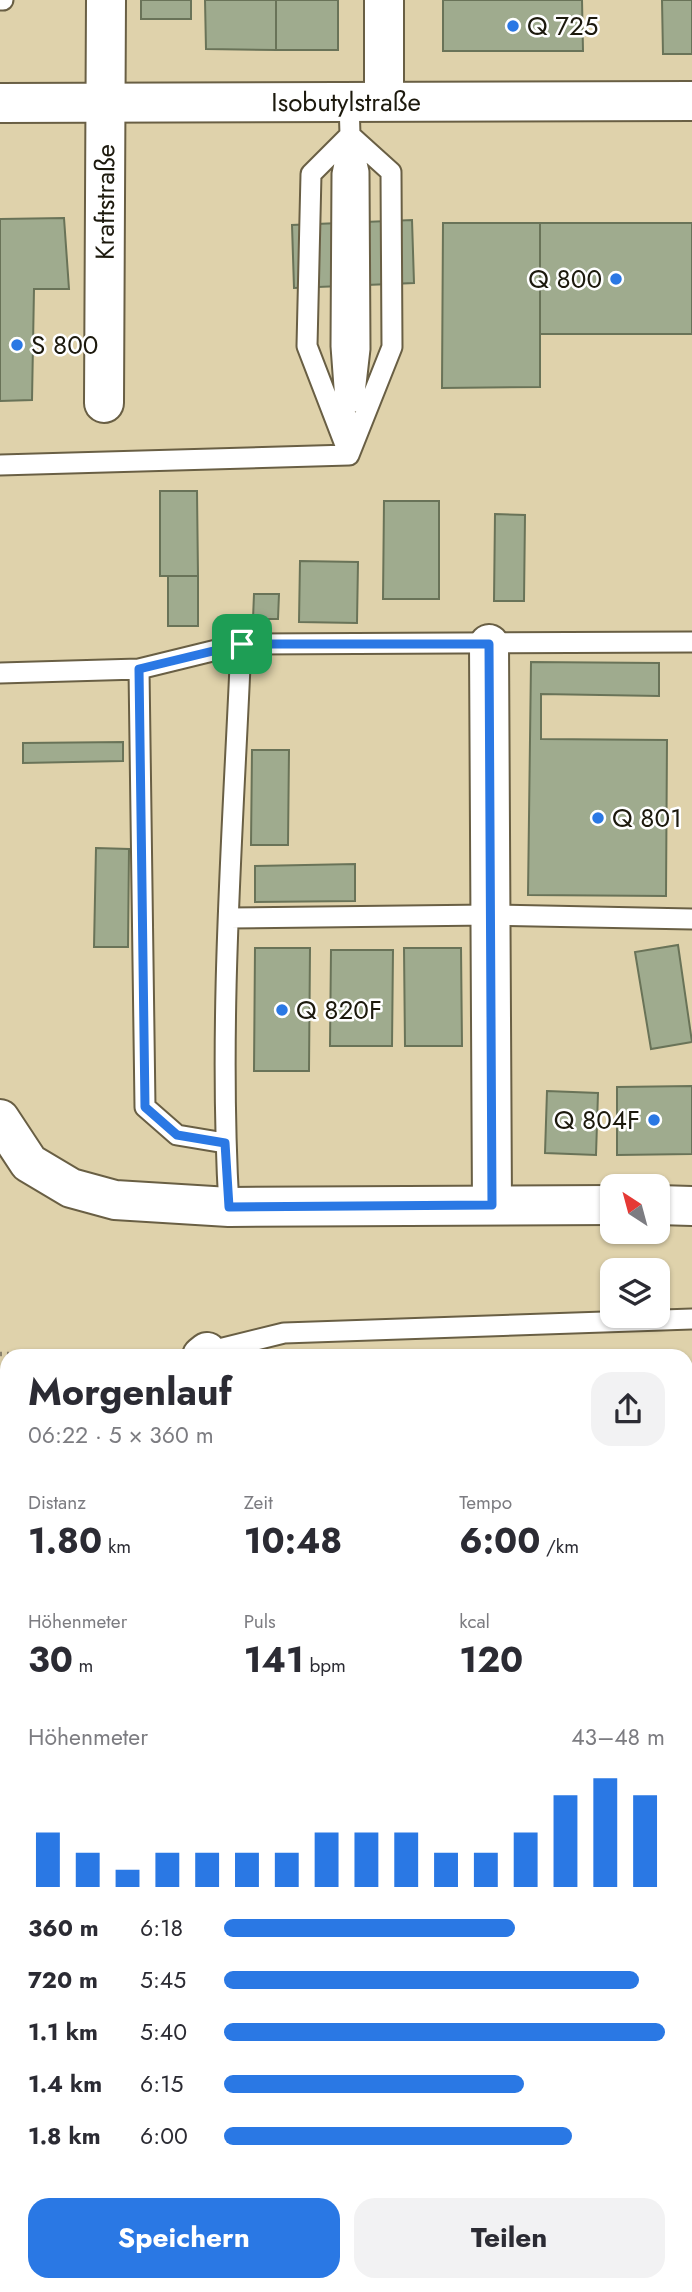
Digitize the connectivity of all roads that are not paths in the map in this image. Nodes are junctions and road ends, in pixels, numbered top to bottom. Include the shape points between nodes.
1 (106, 0) edge
2 (384, 0) edge
3 (692, 102) edge
4 (0, 103) edge
5 (107, 103) junction
6 (361, 112) junction
7 (104, 403) dead end
8 (349, 455) junction
9 (0, 465) edge
10 (692, 642) edge
11 (242, 644) junction
12 (489, 644) junction
13 (139, 669) junction
14 (0, 673) edge
15 (489, 915) junction
16 (229, 918) junction
17 (692, 919) edge
18 (0, 1119) edge
19 (225, 1143) junction
20 (492, 1205) junction
21 (600, 1205) edge
22 (670, 1205) edge
23 (692, 1206) edge
24 (229, 1207) junction
25 (692, 1319) edge
26 (227, 1349) edge

1 - 5 street, Kraftstraße
2 - 6 street
3 - 6 street, Isobutylstraße
4 - 5 street, Isobutylstraße
5 - 6 street, Isobutylstraße
5 - 7 street, Kraftstraße
6 - 8 lane via 360,349
6 - 8 lane via 391,172 392,347
6 - 8 lane via 311,174 307,346
8 - 9 lane
10 - 12 lane
11 - 12 lane
11 - 13 lane
11 - 16 lane
12 - 15 street
13 - 14 lane
13 - 19 lane via 145,1107 177,1135
15 - 16 lane
15 - 17 lane
15 - 20 street
16 - 19 lane
18 - 24 street via 29,1163 71,1188 115,1200
19 - 24 lane
20 - 21 street
20 - 24 street
22 - 23 street
25 - 26 lane via 284,1333

